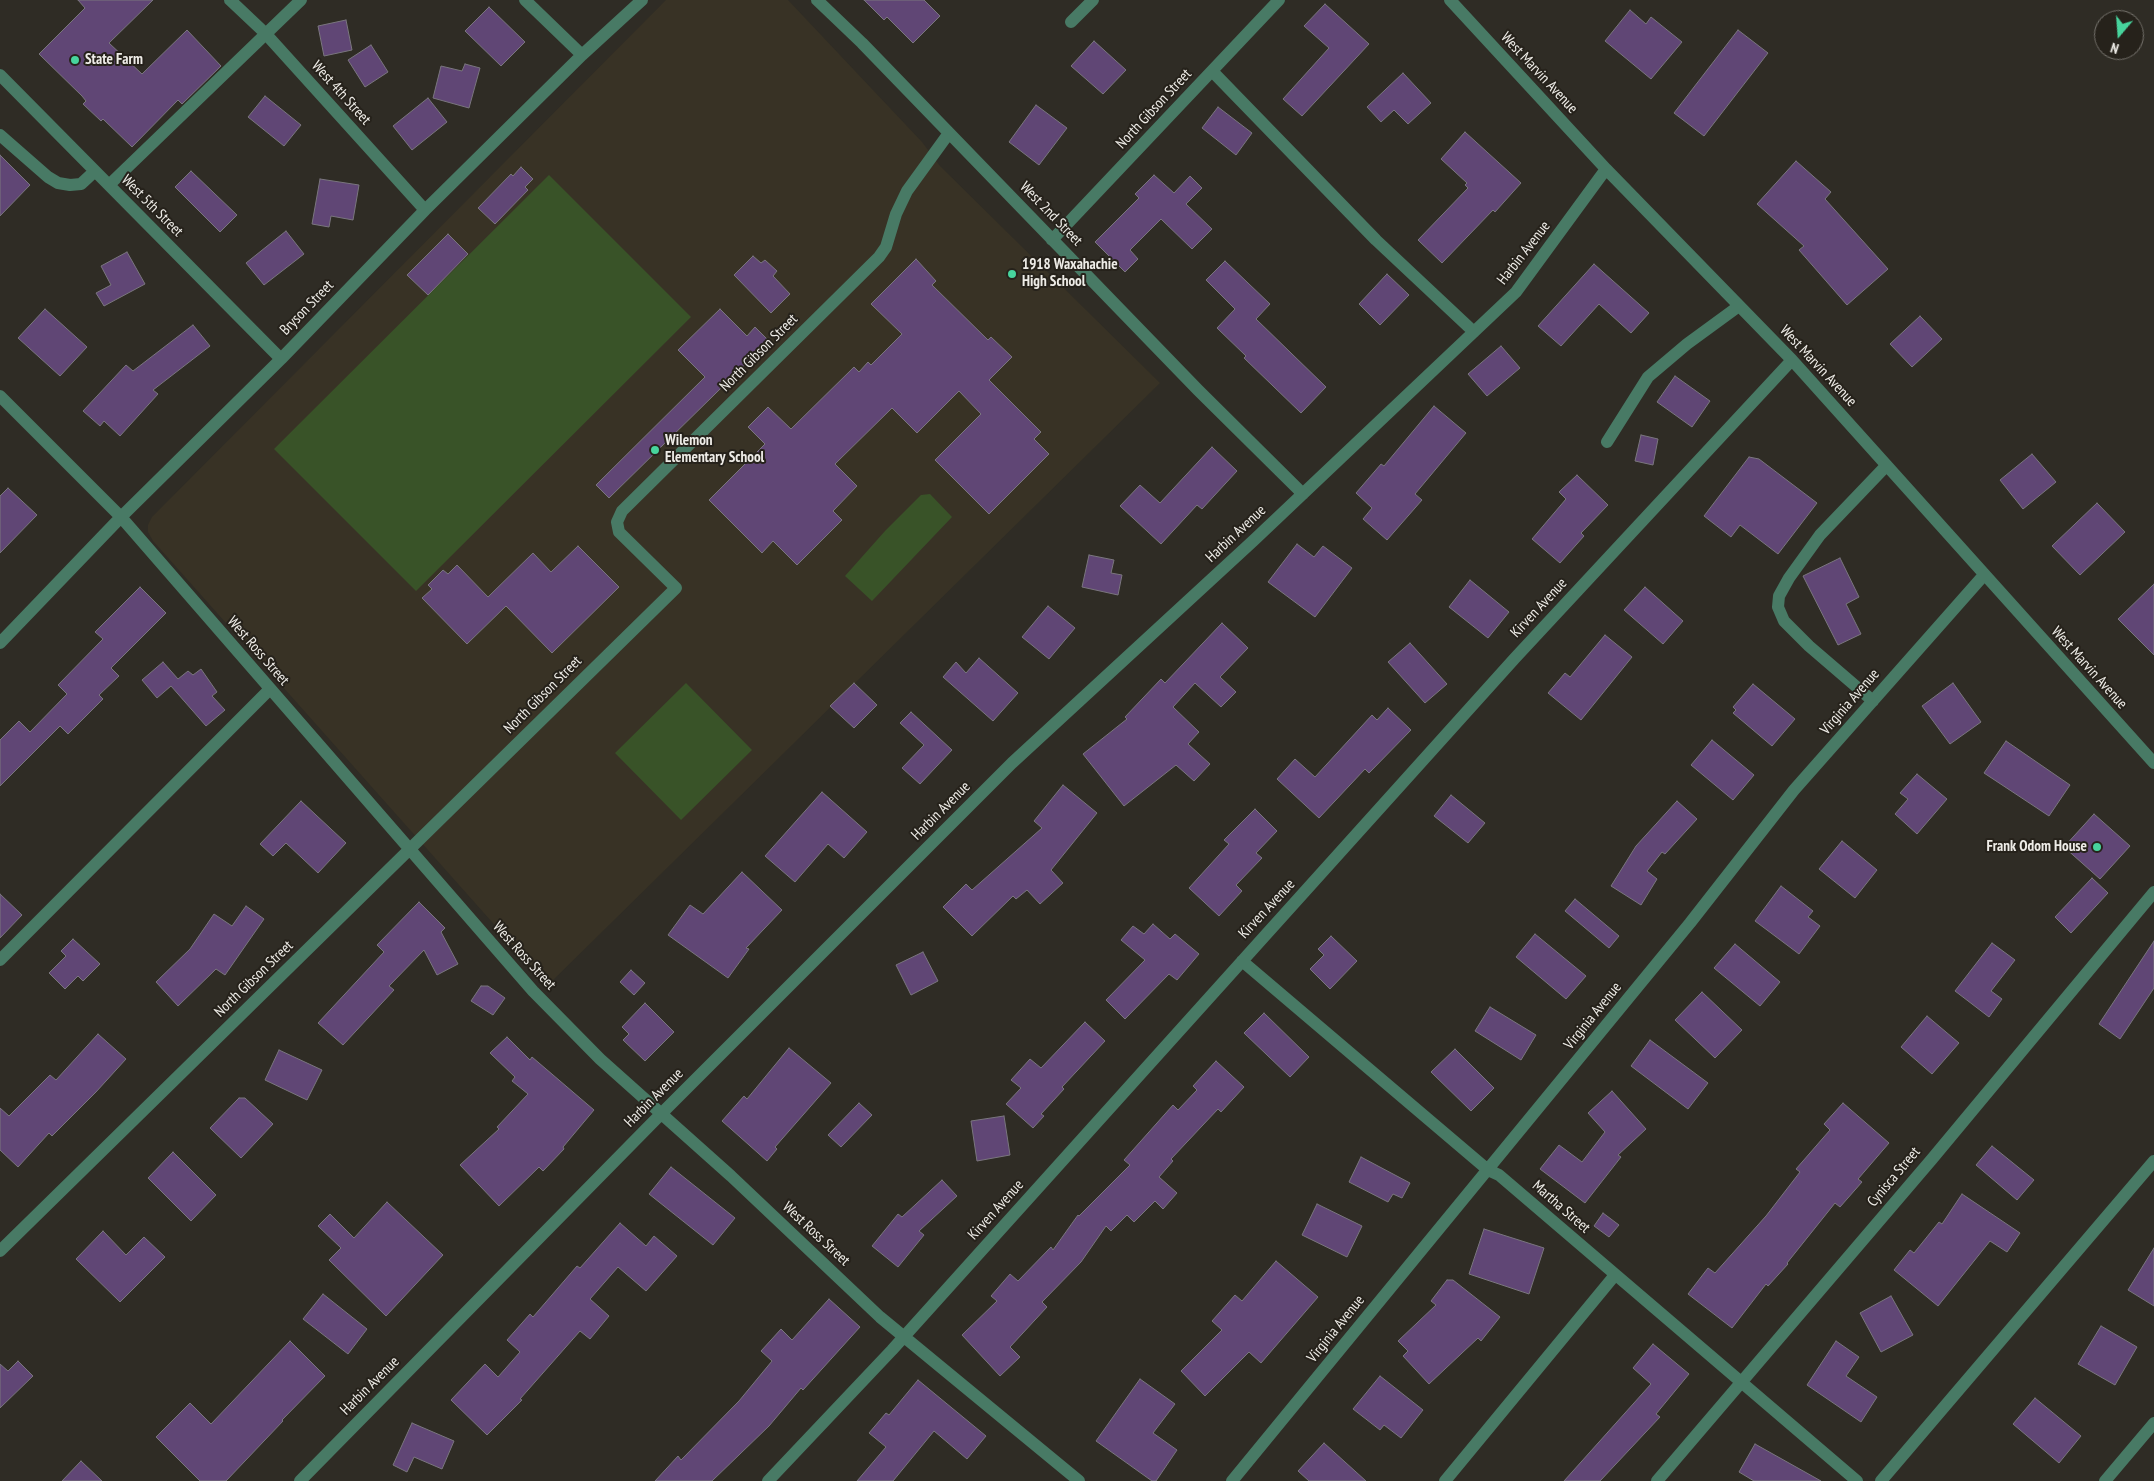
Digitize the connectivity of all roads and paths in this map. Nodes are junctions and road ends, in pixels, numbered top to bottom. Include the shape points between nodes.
1 (230, 0) edge
2 (301, 0) edge
3 (525, 0) edge
4 (642, 0) edge
5 (817, 0) edge
6 (1093, 0) edge
7 (1280, 0) edge
8 (1450, 0) edge
9 (1071, 22) dead end
10 (265, 33) junction
11 (582, 56) junction
12 (1212, 72) junction
13 (0, 75) edge
14 (949, 133) junction
15 (0, 135) edge
16 (1606, 169) junction
17 (95, 172) junction
18 (109, 185) junction
19 (425, 210) junction
20 (1052, 240) junction
21 (1739, 306) junction
22 (1474, 332) junction
23 (280, 359) junction
24 (1792, 360) junction
25 (0, 396) edge
26 (1607, 442) dead end
27 (1886, 466) junction
28 (1303, 494) junction
29 (121, 517) junction
30 (1984, 576) junction
31 (0, 643) edge
32 (270, 689) junction
33 (1873, 701) junction
34 (2154, 763) edge
35 (409, 850) junction
36 (2154, 892) edge
37 (0, 960) edge
38 (1242, 960) junction
39 (661, 1114) junction
40 (2154, 1162) edge
41 (1488, 1170) junction
42 (0, 1251) edge
43 (1615, 1275) junction
44 (904, 1336) junction
45 (1740, 1383) junction
46 (2154, 1423) edge
47 (300, 1481) edge
48 (768, 1481) edge
49 (1080, 1481) edge
50 (1232, 1481) edge
51 (1444, 1481) edge
52 (1657, 1481) edge
53 (1857, 1481) edge
54 (1881, 1481) edge
55 (2105, 1481) edge

1 - 10 street, West 4th Street
2 - 10 street
3 - 11 street
4 - 11 street, Bryson Street
5 - 14 street, West 2nd Street
6 - 9 street
7 - 12 street, North Gibson Street
8 - 16 street, West Marvin Avenue
10 - 18 street
10 - 19 street, West 4th Street
11 - 19 street, Bryson Street
12 - 20 street, North Gibson Street
12 - 22 street via 1376,240
13 - 17 street, West 5th Street
14 - 20 street, West 2nd Street
14 - 35 street, North Gibson Street via 907,191 886,247 879,257 622,511 616,522 620,532 676,588
15 - 17 street via 58,184 81,184
16 - 21 street, West Marvin Avenue
16 - 22 street, Harbin Avenue via 1516,292
17 - 18 street, West 5th Street
18 - 23 street, West 5th Street
19 - 23 street, Bryson Street
20 - 28 street, West 2nd Street
21 - 24 street, West Marvin Avenue
21 - 26 street via 1648,377
22 - 28 street, Harbin Avenue
23 - 29 street, Bryson Street
24 - 27 street, West Marvin Avenue
24 - 38 street, Kirven Avenue via 1509,665
25 - 29 street, West Ross Street
27 - 30 street, West Marvin Avenue
27 - 33 street via 1820,535 1789,578 1779,596 1778,607 1784,620 1809,646
28 - 39 street, Harbin Avenue via 1012,763
29 - 31 street, Bryson Street
29 - 32 street, West Ross Street
30 - 33 street, Virginia Avenue
30 - 34 street, West Marvin Avenue
32 - 35 street, West Ross Street
32 - 37 street
33 - 41 street, Virginia Avenue via 1794,790
35 - 39 street, West Ross Street via 533,991 600,1059
35 - 42 street, North Gibson Street
36 - 45 street, Cynisca Street
38 - 41 street, Martha Street
38 - 44 street, Kirven Avenue
39 - 44 street, West Ross Street
39 - 47 street, Harbin Avenue
40 - 54 street
41 - 43 street, Martha Street
41 - 50 street, Virginia Avenue
43 - 45 street, Martha Street
43 - 51 street
44 - 48 street, Kirven Avenue
44 - 49 street, West Ross Street
45 - 52 street, Cynisca Street
45 - 53 street, Martha Street
46 - 55 street

